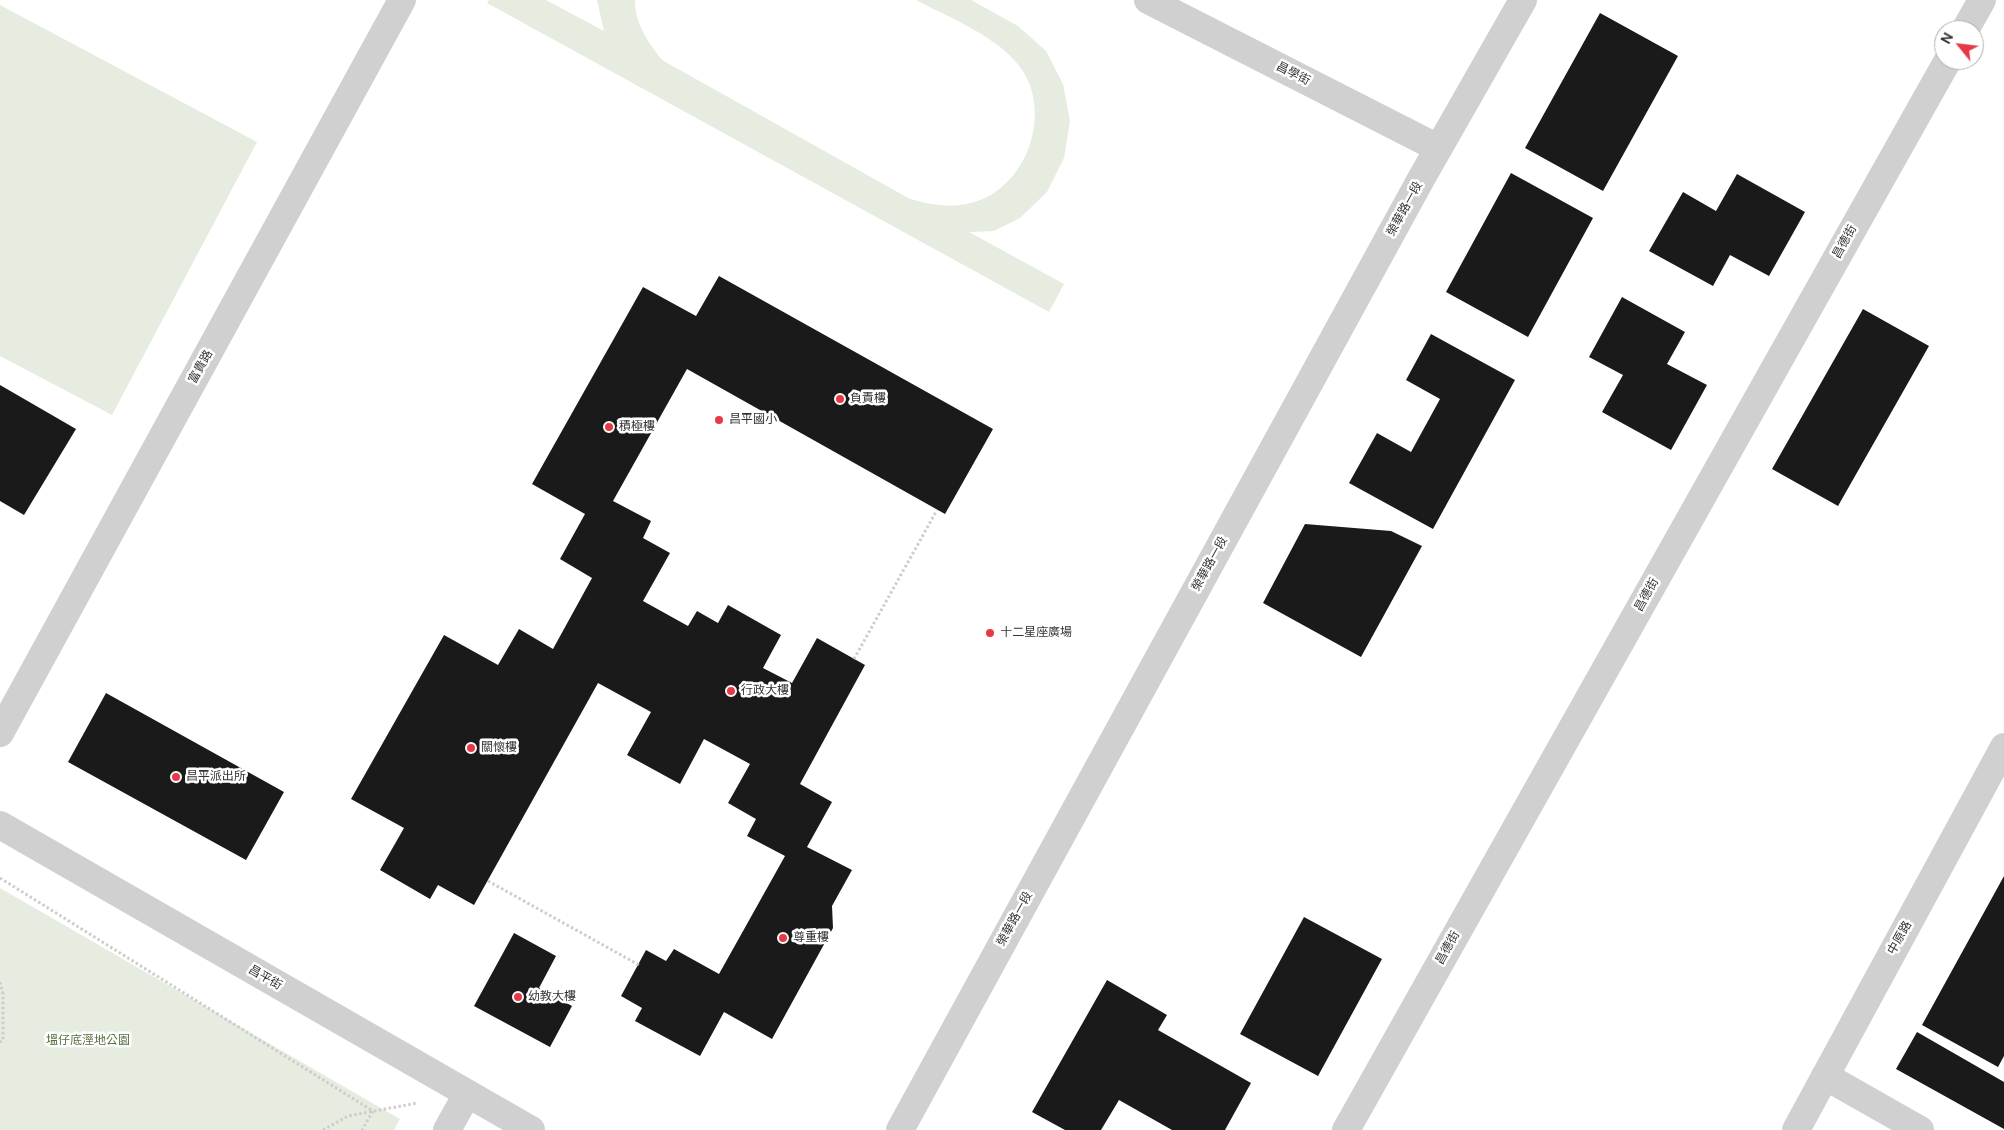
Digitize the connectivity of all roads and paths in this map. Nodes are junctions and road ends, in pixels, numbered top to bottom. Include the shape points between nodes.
1 (1148, 0) edge
2 (1523, 0) edge
3 (1982, 0) edge
4 (396, 2) edge
5 (1971, 20) edge
6 (1942, 70) edge
7 (1438, 148) junction
8 (937, 510) dead end
9 (854, 659) dead end
10 (0, 734) edge
11 (2004, 747) edge
12 (0, 825) edge
13 (0, 878) edge
14 (488, 881) dead end
15 (639, 965) dead end
16 (0, 982) edge
17 (0, 1042) edge
18 (1825, 1076) junction
19 (467, 1094) junction
20 (373, 1111) junction
21 (323, 1130) edge
22 (362, 1130) edge
23 (447, 1130) edge
24 (530, 1130) edge
25 (900, 1130) edge
26 (1346, 1130) edge
27 (1796, 1130) edge
28 (1920, 1130) edge

1 - 7 street, 昌學街
2 - 7 street, 榮華路一段
3 - 5 street
4 - 10 street, 富貴路
6 - 26 street, 昌德街
7 - 25 street, 榮華路一段
8 - 9 path
11 - 18 street, 中原路
12 - 19 street, 昌平街
13 - 20 path
14 - 15 path
16 - 17 path via 3,1040
18 - 27 street, 中原路
18 - 28 street
19 - 20 path
19 - 23 street
19 - 24 street, 昌平街
20 - 21 path via 348,1116
20 - 22 path

